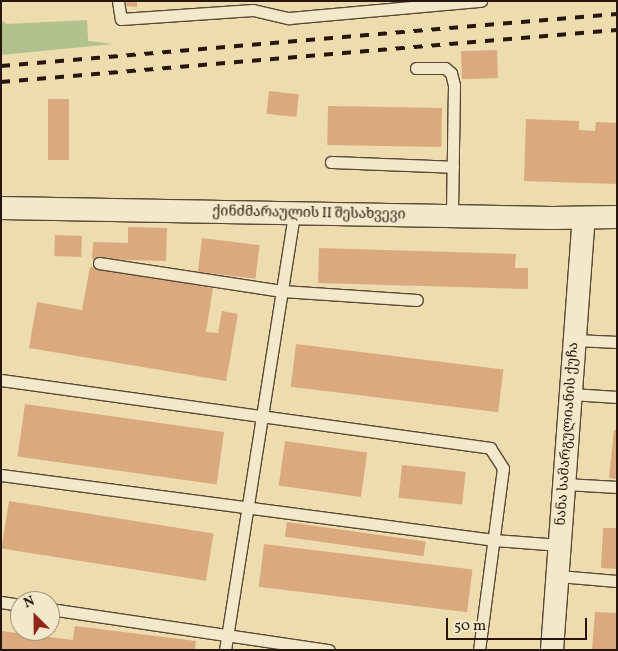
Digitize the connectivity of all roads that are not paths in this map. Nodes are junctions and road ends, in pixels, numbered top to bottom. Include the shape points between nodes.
1 (118, 1) edge
2 (481, 1) edge
3 (403, 5) edge
4 (253, 6) edge
5 (416, 68) dead end
6 (331, 162) dead end
7 (453, 167) junction
8 (1, 208) edge
9 (294, 214) junction
10 (452, 216) junction
11 (617, 218) edge
12 (584, 219) junction
13 (99, 263) dead end
14 (282, 291) junction
15 (416, 300) dead end
16 (575, 340) junction
17 (617, 342) edge
18 (1, 380) edge
19 (571, 394) junction
20 (617, 397) edge
21 (262, 417) junction
22 (1, 475) edge
23 (564, 484) junction
24 (617, 487) edge
25 (247, 507) junction
26 (494, 540) junction
27 (560, 545) junction
28 (558, 576) junction
29 (617, 581) edge
30 (60, 610) edge
31 (227, 635) junction
32 (225, 650) edge
33 (329, 650) edge
34 (479, 650) edge
35 (552, 650) edge

1 - 4 lane via 121,19
2 - 3 lane
3 - 4 lane via 289,18
5 - 7 lane via 445,68 451,73 454,85
6 - 7 lane
7 - 10 lane
8 - 9 street, ქინძმარაულის II შესახვევი
9 - 10 street, ქინძმარაულის II შესახვევი
9 - 14 lane
10 - 12 street, ქინძმარაულის II შესახვევი
11 - 12 street, ქინძმარაულის II შესახვევი
12 - 16 street, ნანა სამარგულიანის ქუჩა
13 - 14 lane
14 - 15 lane
14 - 21 lane
16 - 17 lane
16 - 19 street, ნანა სამარგულიანის ქუჩა
18 - 21 lane
19 - 20 lane
19 - 23 street, ნანა სამარგულიანის ქუჩა
21 - 25 lane
21 - 26 lane via 490,448 503,468
22 - 25 lane
23 - 24 lane
23 - 27 street, ნანა სამარგულიანის ქუჩა
25 - 26 lane
25 - 31 lane
26 - 27 lane
26 - 34 lane
27 - 28 street, ნანა სამარგულიანის ქუჩა
28 - 29 lane
28 - 35 street, ნანა სამარგულიანის ქუჩა
30 - 31 lane
31 - 32 lane
31 - 33 lane

